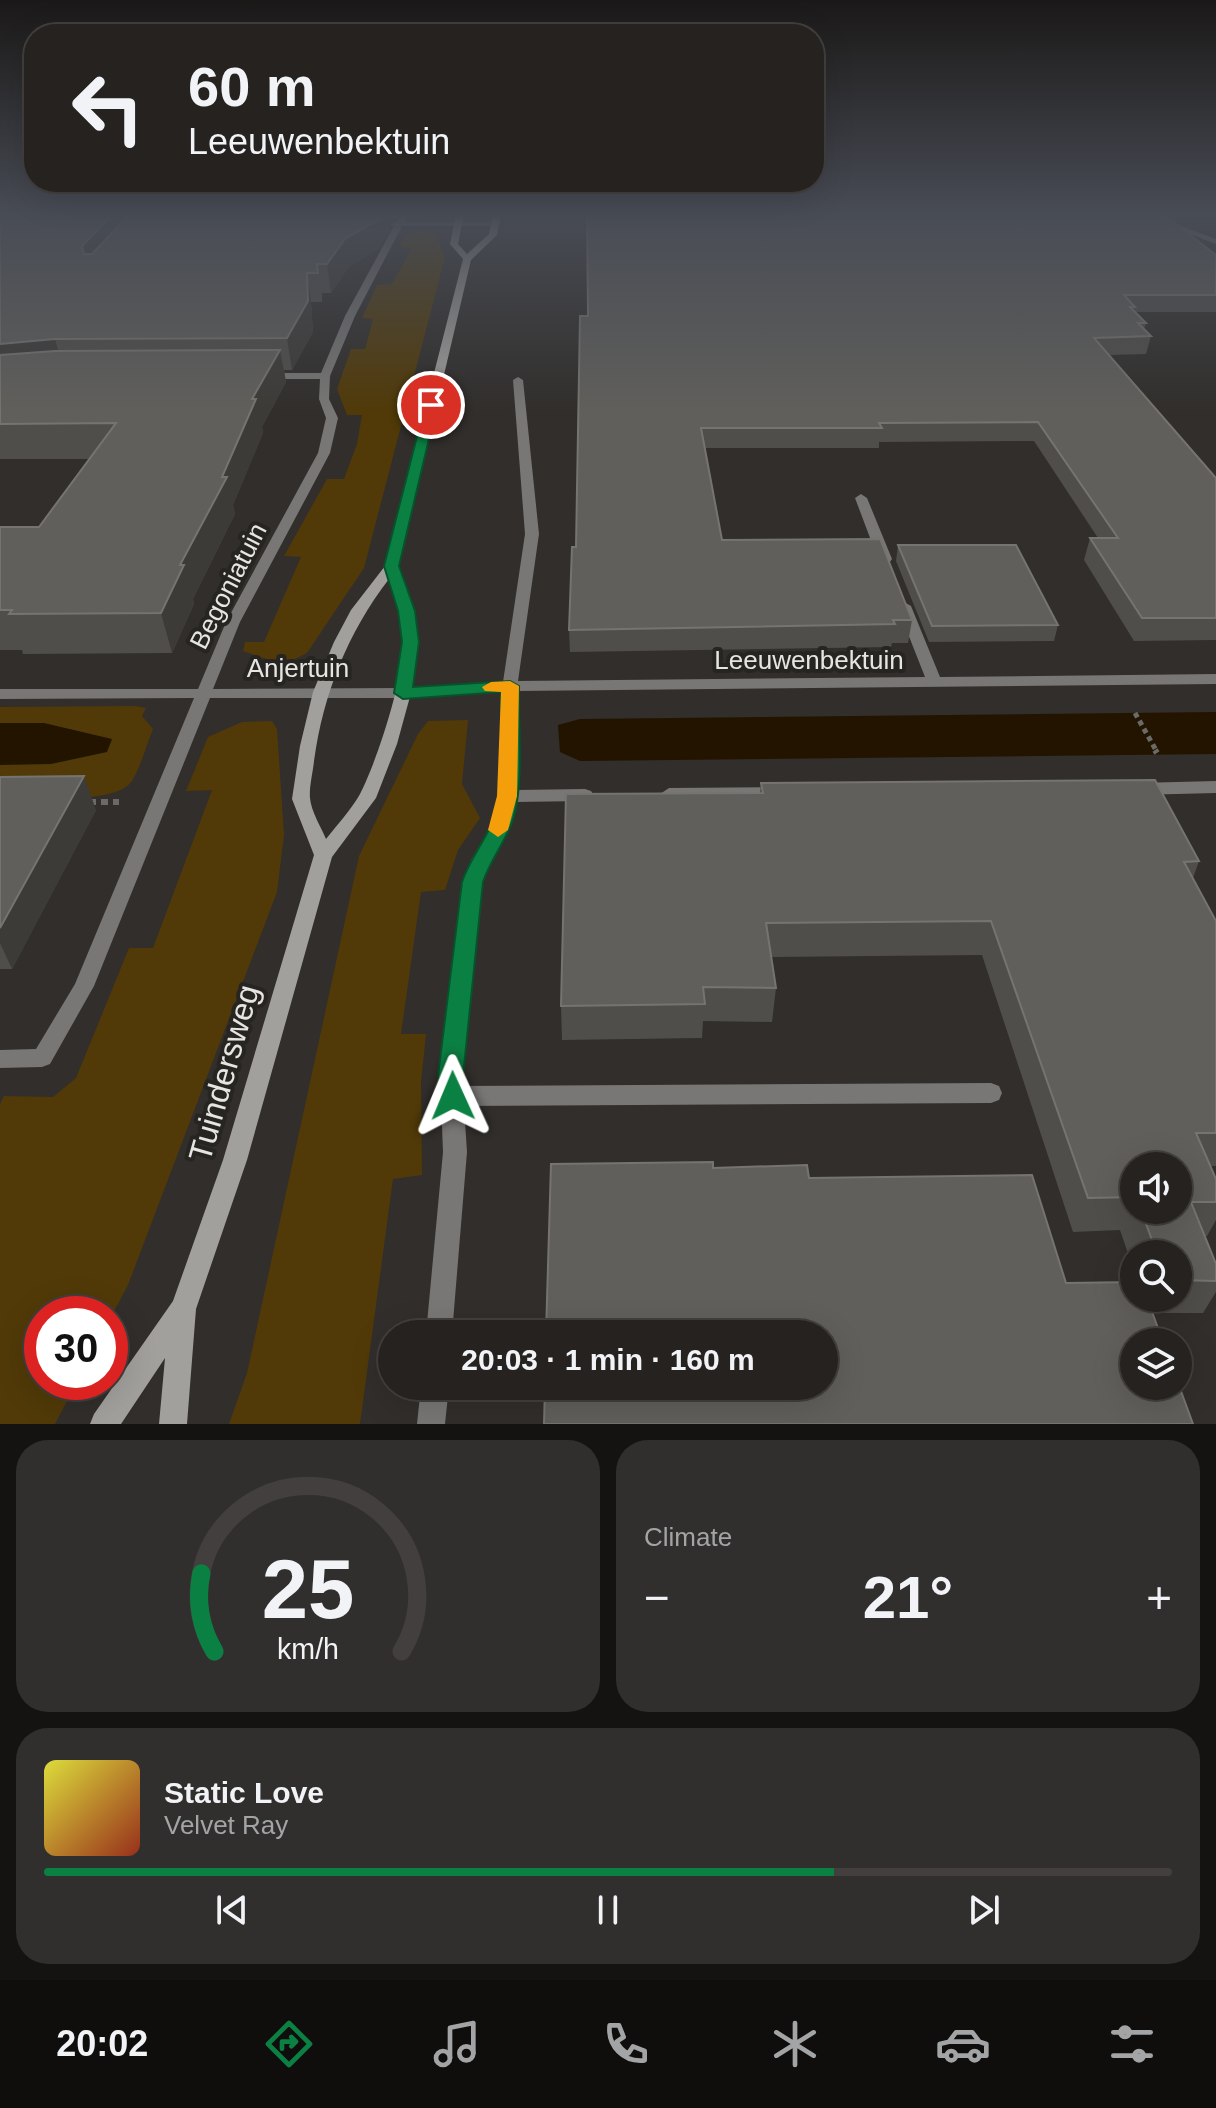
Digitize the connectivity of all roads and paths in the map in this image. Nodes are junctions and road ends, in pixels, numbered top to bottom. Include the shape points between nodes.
1 (368, 280) edge
2 (462, 280) edge
3 (253, 376) edge
4 (325, 376) junction
5 (518, 380) dead end
6 (861, 498) dead end
7 (392, 566) junction
8 (889, 569) edge
9 (901, 597) edge
10 (1216, 679) edge
11 (1118, 680) junction
12 (935, 683) junction
13 (510, 686) junction
14 (321, 692) junction
15 (203, 693) junction
16 (403, 693) junction
17 (0, 694) edge
18 (1175, 786) junction
19 (1216, 787) edge
20 (1123, 789) edge
21 (807, 792) edge
22 (649, 794) edge
23 (602, 795) edge
24 (507, 796) junction
25 (73, 802) edge
26 (161, 802) junction
27 (323, 855) junction
28 (0, 1059) edge
29 (991, 1093) dead end
30 (453, 1096) junction
31 (183, 1309) junction
32 (440, 1320) edge
33 (434, 1400) edge
34 (104, 1424) edge
35 (173, 1424) edge
36 (431, 1424) edge

1 - 4 street
2 - 7 main road
3 - 4 street
4 - 15 street, Begoniatuin via 324,399 332,418 324,453 233,622
5 - 13 street via 532,534
6 - 8 street
7 - 14 main road via 358,610
7 - 16 main road, Tuindersweg via 411,642
9 - 12 street
10 - 11 street, Leeuwenbektuin
11 - 12 street, Leeuwenbektuin
11 - 18 path
12 - 13 street, Leeuwenbektuin
13 - 16 street, Leeuwenbektuin
13 - 24 street
14 - 15 street, Anjertuin
14 - 16 street, Anjertuin
14 - 27 main road via 301,799
15 - 17 street, Anjertuin
15 - 26 street, Begoniatuin
16 - 27 main road, Tuindersweg via 367,798
18 - 19 street
18 - 20 street
21 - 22 street
23 - 24 street
24 - 30 street via 501,825 473,882
25 - 26 path
26 - 28 street, Begoniatuin via 84,986 42,1058
27 - 31 main road, Tuindersweg via 235,1160
29 - 30 street
30 - 32 street via 455,1152
31 - 34 main road, Tuindersweg
31 - 35 main road, Tuindersweg
33 - 36 street

